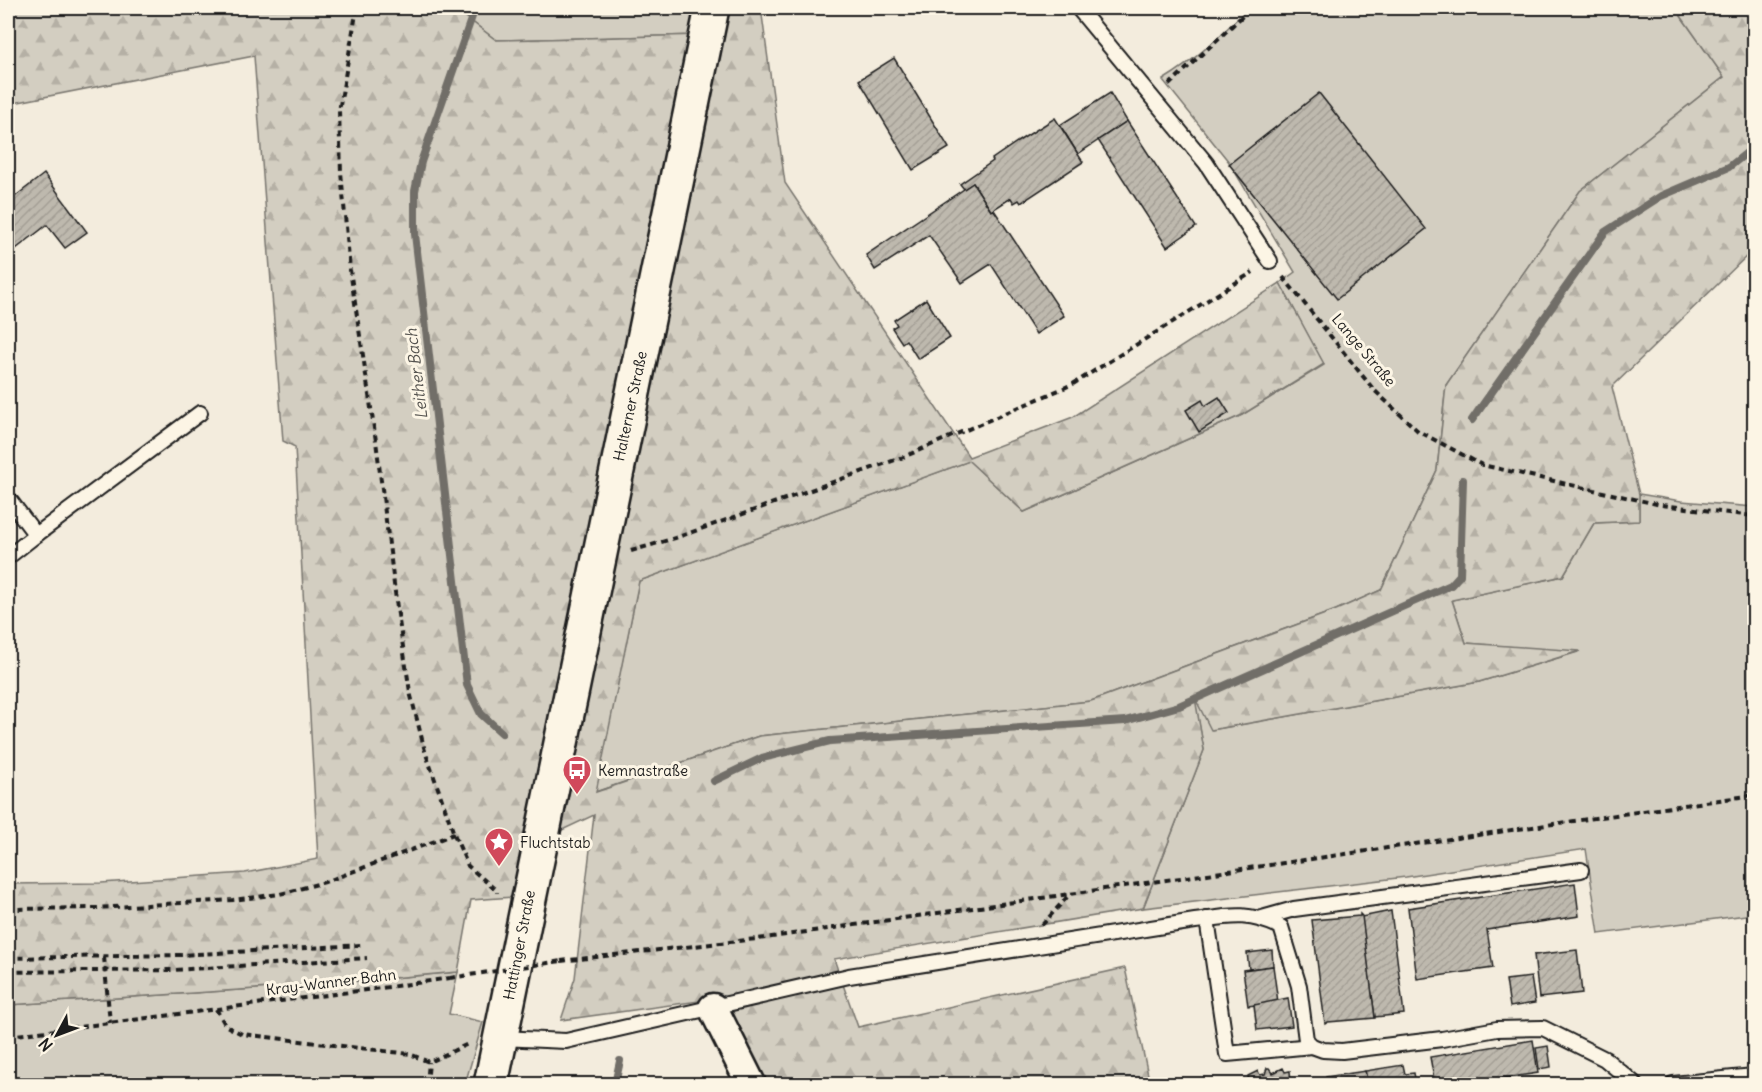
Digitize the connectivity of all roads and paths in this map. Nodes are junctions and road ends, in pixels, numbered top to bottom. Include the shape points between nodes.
1 (357, 8) edge
2 (712, 8) edge
3 (1078, 8) edge
4 (1251, 8) edge
5 (1153, 97) junction
6 (1270, 261) junction
7 (200, 413) dead end
8 (8, 498) edge
9 (1755, 516) edge
10 (36, 535) junction
11 (8, 557) edge
12 (598, 560) junction
13 (1755, 795) edge
14 (548, 805) joint
15 (454, 834) junction
16 (1581, 870) dead end
17 (1070, 894) junction
18 (497, 901) dead end
19 (8, 909) edge
20 (1262, 918) junction
21 (1207, 919) junction
22 (362, 945) dead end
23 (1026, 948) junction
24 (104, 957) junction
25 (8, 958) edge
26 (367, 958) dead end
27 (486, 968) dead end
28 (8, 972) edge
29 (105, 972) junction
30 (483, 979) dead end
31 (713, 1008) junction
32 (216, 1009) junction
33 (110, 1023) junction
34 (8, 1036) edge
35 (486, 1036) junction
36 (1312, 1046) junction
37 (429, 1062) junction
38 (1755, 1076) edge
39 (428, 1084) edge
40 (491, 1084) edge
41 (751, 1084) edge
42 (1635, 1084) edge
43 (1673, 1084) edge

1 - 15 path via 339,111 350,270 410,692 425,751
2 - 12 main road, Halterner Straße
3 - 5 lane
4 - 5 path
5 - 6 lane via 1206,163
6 - 9 path, Lange Straße via 1374,390 1418,431 1482,465 1661,505
6 - 12 path via 1073,384 901,458 675,538
7 - 10 lane
8 - 10 lane
10 - 11 lane
12 - 14 main road, Halterner Straße
13 - 17 path, Kray-Wanner Bahn
14 - 35 main road, Hattinger Straße
15 - 18 path via 468,866 497,891
15 - 19 path via 325,882 280,894 96,908
16 - 20 lane via 1294,909
17 - 23 path
17 - 32 path, Kray-Wanner Bahn, bridge
20 - 21 lane via 1245,915
20 - 36 lane via 1281,927 1299,986 1306,1040
21 - 23 lane
21 - 36 lane via 1227,1054
22 - 24 path
23 - 31 lane via 849,976
24 - 25 path
24 - 29 path
26 - 29 path
27 - 30 path
28 - 29 path
29 - 33 path
31 - 35 lane via 566,1041
31 - 41 street
32 - 33 path, Kray-Wanner Bahn
32 - 37 path via 226,1026 242,1034 410,1054
33 - 34 path, Kray-Wanner Bahn
35 - 37 path
35 - 40 main road, Hattinger Straße
36 - 42 lane via 1342,1051 1497,1029 1543,1028 1605,1059
37 - 39 path
38 - 43 lane

